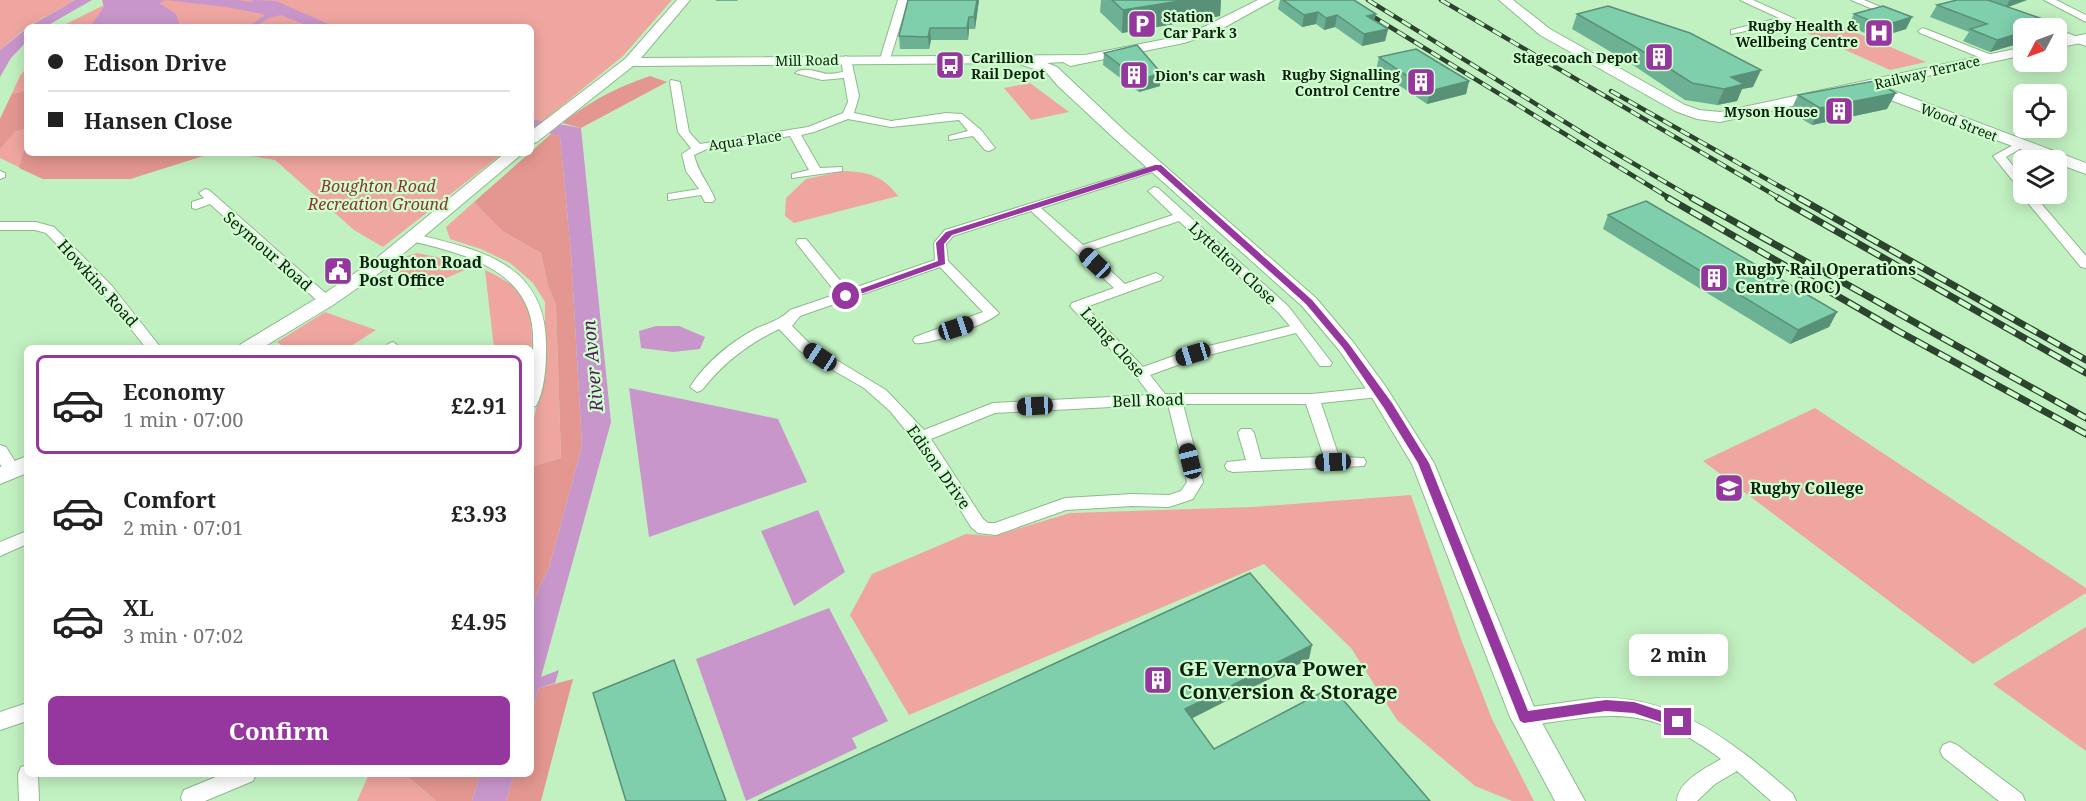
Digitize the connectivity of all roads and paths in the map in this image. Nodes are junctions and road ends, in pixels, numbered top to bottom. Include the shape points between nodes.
1 (684, 0) edge
2 (903, 0) edge
3 (1268, 0) edge
4 (1505, 0) edge
5 (1745, 0) edge
6 (1856, 0) edge
7 (2049, 0) edge
8 (1901, 18) edge
9 (1788, 19) junction
10 (2086, 19) edge
11 (1814, 30) dead end
12 (1734, 32) dead end
13 (1923, 32) dead end
14 (2067, 35) edge
15 (2083, 40) edge
16 (2067, 42) edge
17 (2013, 53) edge
18 (1990, 58) junction
19 (846, 59) junction
20 (885, 59) junction
21 (1011, 61) junction
22 (630, 62) junction
23 (1047, 70) junction
24 (800, 73) dead end
25 (846, 75) junction
26 (675, 82) dead end
27 (1866, 86) junction
28 (847, 115) junction
29 (977, 132) junction
30 (794, 133) junction
31 (534, 137) edge
32 (954, 138) dead end
33 (2019, 145) junction
34 (697, 148) junction
35 (989, 148) dead end
36 (511, 156) edge
37 (1158, 167) junction
38 (838, 169) dead end
39 (2086, 169) edge
40 (814, 173) junction
41 (2013, 174) edge
42 (796, 176) dead end
43 (787, 189) dead end
44 (1154, 190) dead end
45 (672, 197) dead end
46 (2036, 204) edge
47 (195, 206) dead end
48 (1032, 206) junction
49 (1182, 216) junction
50 (0, 226) edge
51 (414, 238) junction
52 (802, 242) dead end
53 (1081, 250) junction
54 (2084, 259) edge
55 (942, 262) junction
56 (1156, 277) dead end
57 (1123, 289) junction
58 (846, 296) junction
59 (326, 302) junction
60 (787, 320) junction
61 (1299, 328) junction
62 (920, 340) dead end
63 (152, 345) edge
64 (253, 345) edge
65 (1325, 363) dead end
66 (1141, 373) junction
67 (698, 387) dead end
68 (534, 390) edge
69 (1379, 392) junction
70 (1167, 399) junction
71 (1312, 399) junction
72 (1246, 433) dead end
73 (921, 437) junction
74 (0, 451) edge
75 (1333, 462) junction
76 (1358, 462) dead end
77 (1255, 465) junction
78 (1233, 466) dead end
79 (13, 470) edge
80 (24, 538) edge
81 (0, 549) edge
82 (24, 713) edge
83 (1524, 717) junction
84 (0, 721) edge
85 (1950, 751) dead end
86 (1739, 760) junction
87 (28, 777) edge
88 (239, 777) edge
89 (191, 797) dead end
90 (30, 801) edge
91 (1570, 801) edge
92 (1687, 801) edge
93 (1786, 801) edge
94 (2015, 801) edge

1 - 22 street
2 - 20 street
3 - 23 street via 1209,30 1179,40 1082,58
4 - 27 street, Railway Terrace via 1545,32 1697,114 1720,117
5 - 9 street
6 - 8 street
7 - 10 street
9 - 11 street
9 - 12 street
13 - 18 street via 1947,37
14 - 15 street
15 - 16 street
17 - 18 street, Railway Terrace
18 - 27 street, Railway Terrace
19 - 20 street, Mill Road
19 - 22 street, Mill Road
19 - 25 street
20 - 21 street, Mill Road
21 - 23 street
21 - 23 street
22 - 31 street
23 - 37 street
24 - 25 street, Mill Road via 822,77
25 - 28 street via 855,100
26 - 34 street, Aqua Place via 684,132
27 - 33 street, Wood Street
28 - 29 street via 896,124 962,117
28 - 30 street, Aqua Place via 827,125
29 - 32 street
29 - 35 street
30 - 34 street, Aqua Place
30 - 40 street, Aqua Place
33 - 39 street, Wood Street
33 - 41 street via 1999,156
34 - 45 street, Aqua Place via 688,154 689,160 707,195
36 - 51 street
37 - 48 street
37 - 69 street via 1309,302
38 - 40 street
40 - 42 street
40 - 43 street
44 - 49 street, Lyttelton Close
46 - 54 street
47 - 59 street, Seymour Road via 208,197
48 - 53 street
48 - 55 street via 949,234 940,243
49 - 53 street, Lyttelton Close
49 - 61 street, Lyttelton Close
50 - 63 street, Howkins Road via 50,230 107,289
51 - 59 street
51 - 68 street via 465,250 494,262 515,278 531,298 540,332
52 - 58 street
53 - 57 street
55 - 58 street
55 - 62 street via 992,313
56 - 57 street
57 - 66 street, Laing Close via 1077,306
58 - 60 street
59 - 64 street
60 - 67 street via 760,332 701,371
60 - 73 street, Edison Drive via 784,326 803,346 870,385
61 - 65 street, Lyttelton Close
61 - 66 street via 1193,354
66 - 70 street, Laing Close
69 - 71 street, Bell Road
69 - 83 street via 1423,463
70 - 71 street, Bell Road
70 - 73 street, Bell Road via 993,408
70 - 73 street, Edison Drive via 1195,482 1187,495 1169,501 1065,504 996,529 984,529 977,523
71 - 75 street
72 - 77 street
74 - 79 street
75 - 76 street
75 - 77 street
77 - 78 street
80 - 81 street
82 - 84 street
83 - 86 street via 1606,706 1634,708 1678,722
83 - 91 street
85 - 94 street
86 - 92 street via 1708,777
86 - 93 street
87 - 90 street
88 - 89 street

